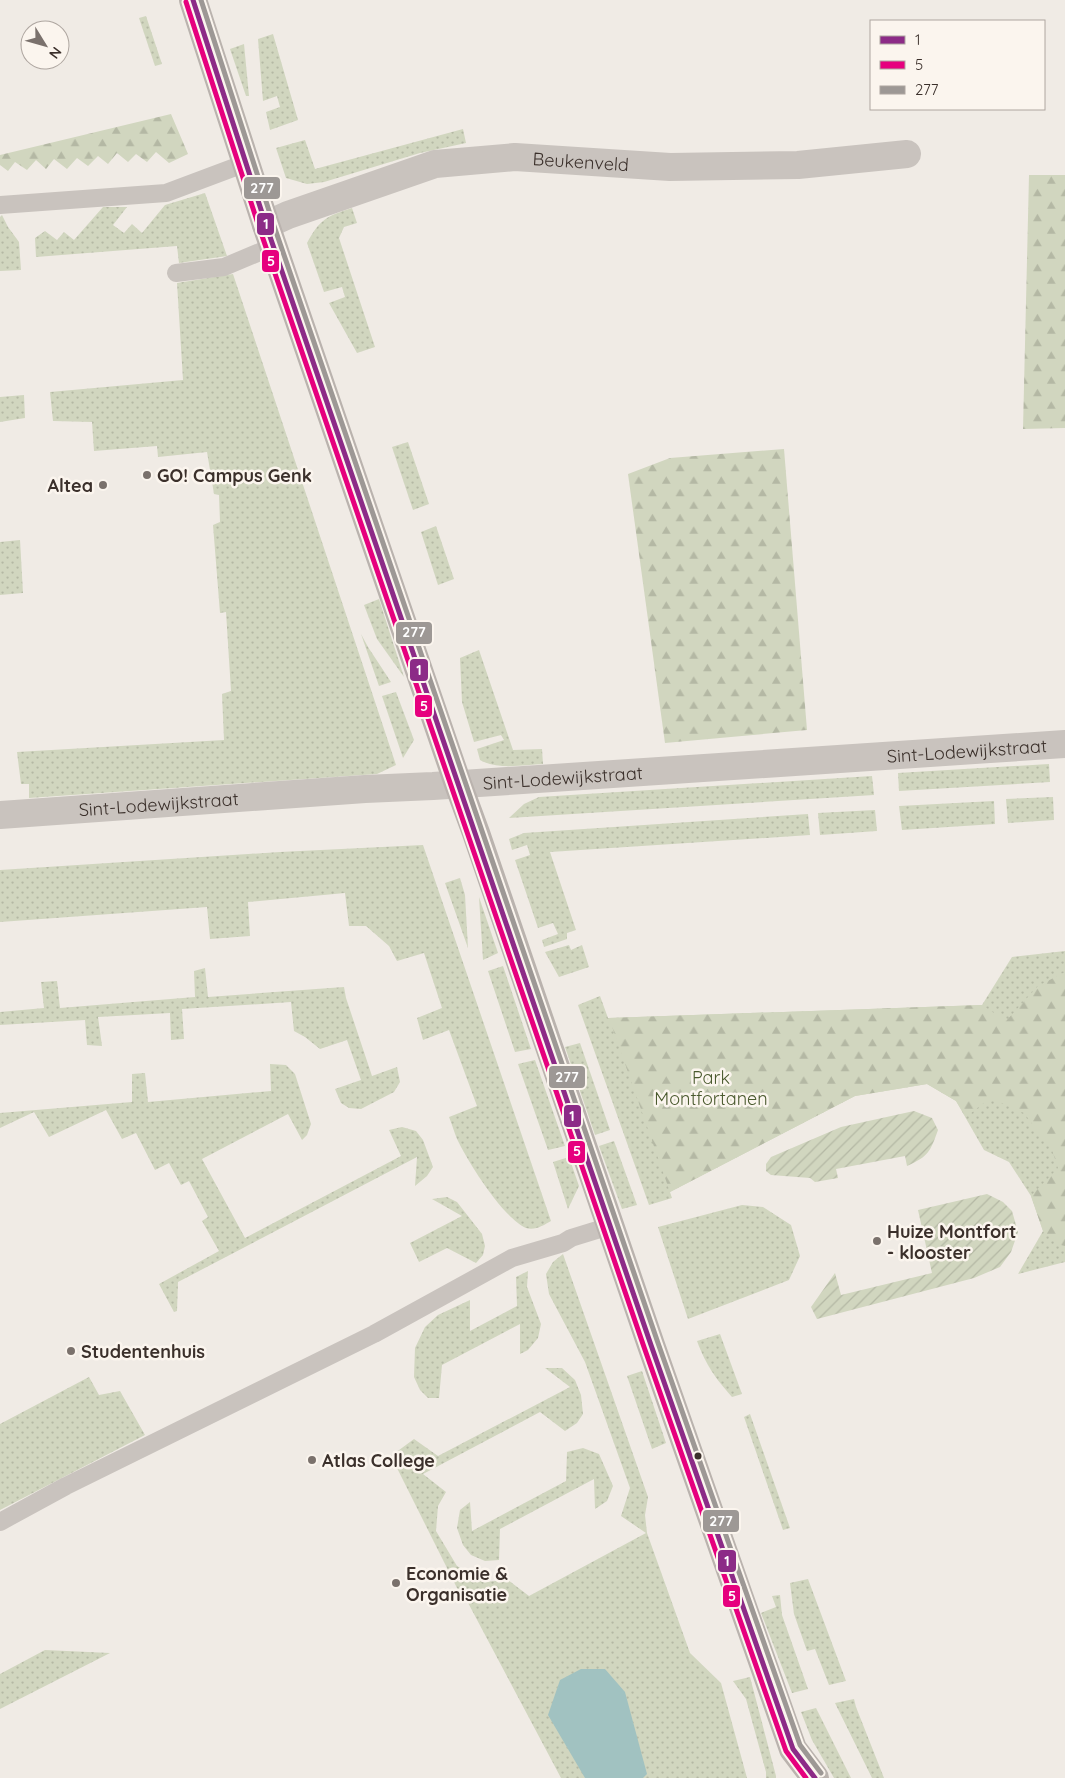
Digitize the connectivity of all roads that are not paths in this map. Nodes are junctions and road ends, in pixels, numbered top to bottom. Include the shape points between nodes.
1 (193, 0) edge
2 (907, 154) dead end
3 (246, 163) junction
4 (0, 205) edge
5 (270, 235) junction
6 (176, 273) dead end
7 (1065, 744) edge
8 (458, 784) junction
9 (0, 815) edge
10 (610, 1226) junction
11 (0, 1522) edge
12 (794, 1749) junction
13 (791, 1778) edge
14 (815, 1778) edge

1 - 3 street
2 - 5 street, Beukenveld via 798,166 670,167 515,157 435,164 288,215
3 - 4 lane via 166,194
3 - 5 street
5 - 6 lane via 224,267
5 - 8 street
7 - 8 street, Sint-Lodewijkstraat
8 - 9 street, Sint-Lodewijkstraat
8 - 10 street
10 - 11 lane via 512,1258 374,1334 66,1486
10 - 12 street
12 - 13 street
12 - 14 street

